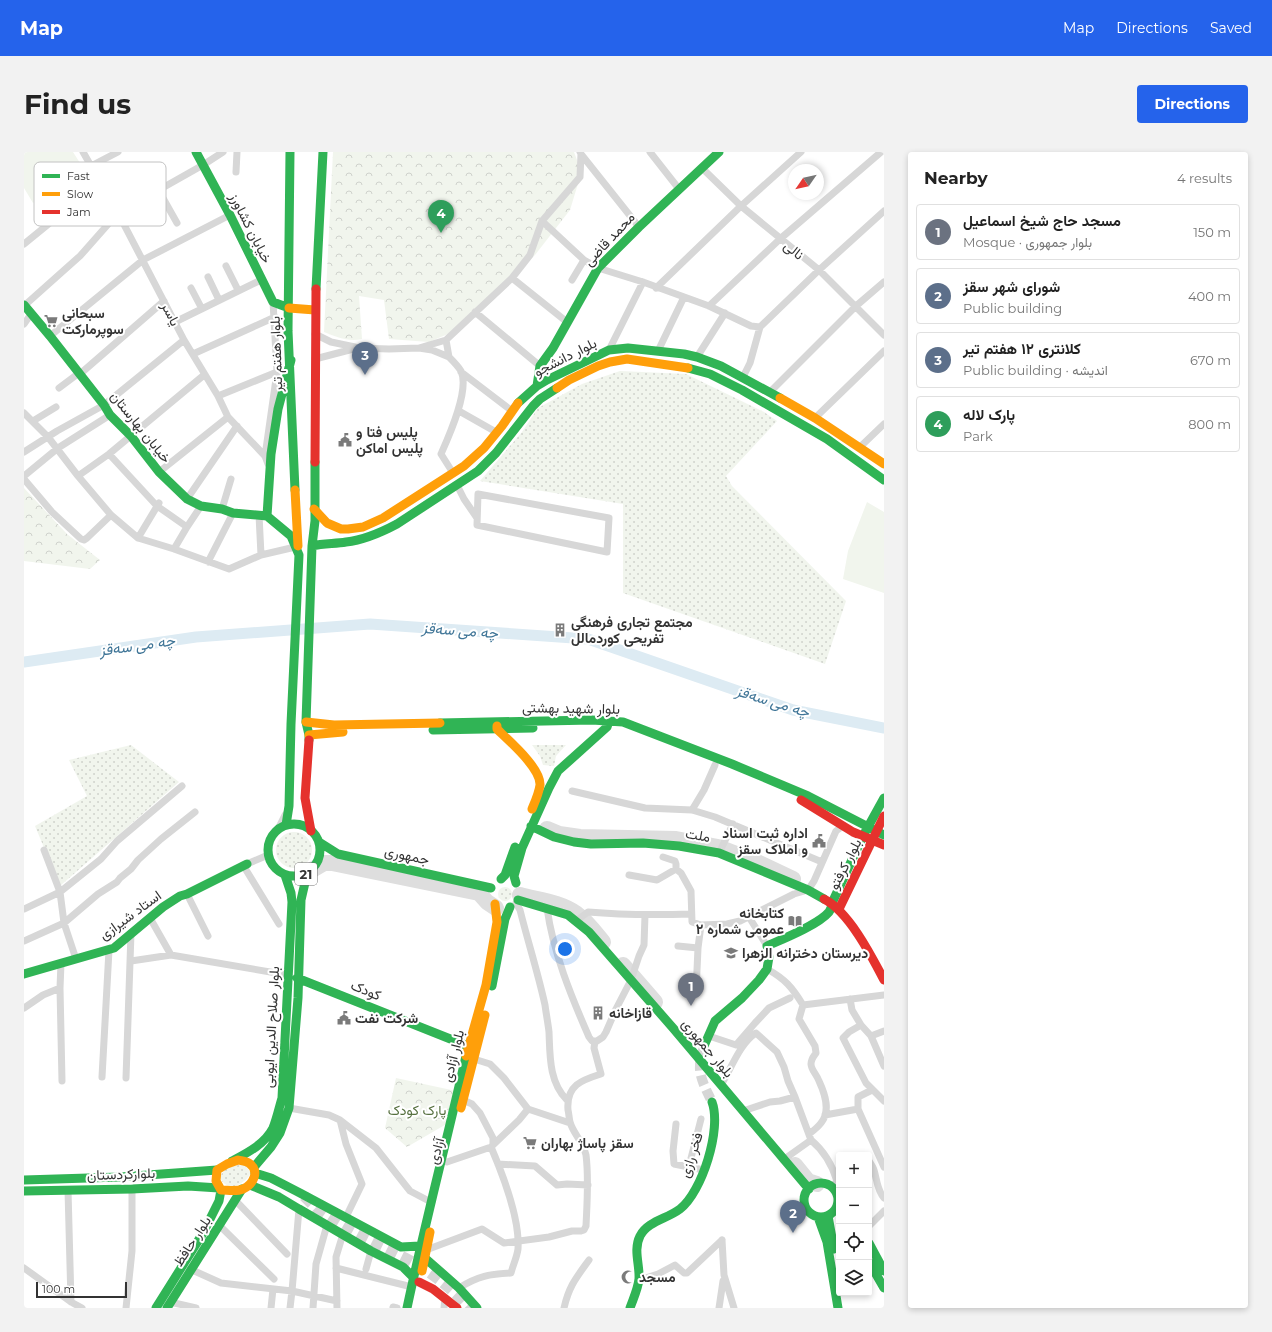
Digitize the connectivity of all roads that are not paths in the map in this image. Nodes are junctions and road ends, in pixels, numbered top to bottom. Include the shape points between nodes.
1 (83, 152) edge
2 (118, 152) edge
3 (196, 152) edge
4 (223, 152) edge
5 (237, 152) edge
6 (290, 152) edge
7 (323, 152) edge
8 (650, 152) edge
9 (801, 152) edge
10 (881, 152) edge
11 (580, 153) edge
12 (717, 153) edge
13 (89, 162) edge
14 (99, 162) edge
15 (203, 166) junction
16 (702, 168) junction
17 (236, 172) dead end
18 (166, 187) edge
19 (679, 189) junction
20 (166, 203) edge
21 (742, 206) junction
22 (884, 211) edge
23 (230, 215) junction
24 (542, 221) junction
25 (177, 223) dead end
26 (46, 226) edge
27 (107, 226) edge
28 (125, 226) edge
29 (639, 227) junction
30 (780, 239) junction
31 (24, 244) edge
32 (143, 260) junction
33 (584, 260) junction
34 (226, 266) dead end
35 (598, 268) junction
36 (819, 270) junction
37 (208, 277) dead end
38 (512, 278) junction
39 (262, 280) junction
40 (572, 280) dead end
41 (643, 282) junction
42 (884, 282) edge
43 (191, 288) dead end
44 (656, 288) junction
45 (238, 290) junction
46 (684, 297) junction
47 (219, 300) junction
48 (164, 301) junction
49 (273, 302) junction
50 (24, 305) edge
51 (710, 306) junction
52 (856, 306) junction
53 (202, 308) junction
54 (289, 308) junction
55 (316, 310) junction
56 (475, 312) junction
57 (725, 313) junction
58 (32, 314) junction
59 (275, 317) junction
60 (175, 322) junction
61 (567, 322) junction
62 (24, 324) edge
63 (760, 327) junction
64 (315, 334) junction
65 (884, 335) edge
66 (50, 336) junction
67 (184, 340) junction
68 (446, 340) junction
69 (357, 348) junction
70 (419, 348) junction
71 (608, 350) junction
72 (658, 351) junction
73 (884, 352) edge
74 (193, 354) junction
75 (449, 357) junction
76 (697, 357) junction
77 (315, 359) junction
78 (290, 360) junction
79 (540, 366) junction
80 (277, 372) junction
81 (461, 372) junction
82 (79, 374) junction
83 (204, 375) junction
84 (743, 377) junction
85 (537, 386) junction
86 (59, 388) dead end
87 (770, 392) junction
88 (218, 396) junction
89 (104, 405) junction
90 (56, 407) dead end
91 (512, 410) junction
92 (459, 411) junction
93 (24, 413) edge
94 (110, 415) junction
95 (228, 417) junction
96 (815, 418) junction
97 (33, 421) junction
98 (884, 424) edge
99 (237, 426) junction
100 (834, 430) junction
101 (496, 432) junction
102 (131, 436) junction
103 (48, 437) junction
104 (827, 439) junction
105 (58, 448) junction
106 (860, 448) junction
107 (24, 452) edge
108 (109, 454) junction
109 (265, 456) junction
110 (884, 464) edge
111 (270, 468) junction
112 (159, 472) junction
113 (453, 473) junction
114 (78, 476) junction
115 (24, 478) edge
116 (231, 479) dead end
117 (884, 480) edge
118 (458, 484) junction
119 (187, 499) junction
120 (158, 505) junction
121 (201, 506) junction
122 (314, 508) junction
123 (222, 509) junction
124 (477, 509) junction
125 (233, 513) junction
126 (111, 515) junction
127 (263, 515) junction
128 (477, 518) junction
129 (187, 527) junction
130 (138, 538) junction
131 (312, 546) junction
132 (291, 548) dead end
133 (174, 549) junction
134 (261, 555) junction
135 (298, 555) junction
136 (208, 562) junction
137 (306, 722) junction
138 (608, 724) junction
139 (497, 726) junction
140 (309, 735) junction
141 (715, 765) junction
142 (182, 786) dead end
143 (572, 791) dead end
144 (884, 798) edge
145 (692, 810) junction
146 (194, 812) dead end
147 (881, 812) edge
148 (733, 824) junction
149 (531, 826) junction
150 (843, 826) junction
151 (282, 827) junction
152 (311, 831) junction
153 (865, 832) junction
154 (878, 836) edge
155 (319, 842) junction
156 (884, 845) edge
157 (44, 850) dead end
158 (719, 853) junction
159 (268, 855) junction
160 (663, 857) dead end
161 (822, 862) junction
162 (245, 864) junction
163 (676, 869) junction
164 (307, 874) junction
165 (284, 875) junction
166 (628, 875) dead end
167 (501, 879) junction
168 (516, 883) junction
169 (491, 888) junction
170 (808, 890) junction
171 (60, 892) junction
172 (187, 894) junction
173 (495, 904) junction
174 (515, 904) junction
175 (836, 906) junction
176 (547, 908) junction
177 (24, 909) edge
178 (645, 915) junction
179 (749, 917) junction
180 (150, 918) junction
181 (691, 918) junction
182 (576, 921) junction
183 (64, 923) junction
184 (279, 924) dead end
185 (701, 925) junction
186 (131, 933) junction
187 (208, 936) dead end
188 (24, 941) edge
189 (678, 946) dead end
190 (767, 946) junction
191 (698, 948) junction
192 (109, 950) junction
193 (171, 955) junction
194 (76, 959) junction
195 (131, 961) junction
196 (61, 964) junction
197 (767, 969) junction
198 (24, 974) edge
199 (288, 975) junction
200 (297, 978) junction
201 (631, 980) junction
202 (884, 980) edge
203 (60, 988) junction
204 (696, 992) dead end
205 (884, 995) edge
206 (790, 998) dead end
207 (850, 999) junction
208 (803, 1005) junction
209 (24, 1008) edge
210 (861, 1025) junction
211 (884, 1031) edge
212 (709, 1036) junction
213 (871, 1036) junction
214 (595, 1041) junction
215 (468, 1046) junction
216 (704, 1046) tunnel mouth
217 (474, 1059) junction
218 (884, 1066) edge
219 (102, 1077) dead end
220 (126, 1078) dead end
221 (62, 1081) dead end
222 (721, 1085) junction
223 (872, 1090) junction
224 (795, 1097) junction
225 (463, 1100) junction
226 (567, 1100) junction
227 (884, 1101) edge
228 (712, 1102) tunnel mouth
229 (289, 1108) junction
230 (528, 1109) junction
231 (858, 1109) junction
232 (743, 1111) junction
233 (826, 1115) junction
234 (701, 1119) dead end
235 (340, 1120) junction
236 (570, 1123) junction
237 (676, 1124) dead end
238 (810, 1137) junction
239 (492, 1146) junction
240 (783, 1160) junction
241 (232, 1161) junction
242 (447, 1162) junction
243 (498, 1164) junction
244 (689, 1166) junction
245 (884, 1166) edge
246 (217, 1170) junction
247 (254, 1170) junction
248 (704, 1170) junction
249 (872, 1171) edge
250 (198, 1172) junction
251 (836, 1178) edge
252 (24, 1180) edge
253 (588, 1185) junction
254 (196, 1186) junction
255 (246, 1187) junction
256 (836, 1188) edge
257 (132, 1189) junction
258 (220, 1189) junction
259 (809, 1189) junction
260 (68, 1190) junction
261 (24, 1191) edge
262 (884, 1198) edge
263 (235, 1200) junction
264 (432, 1201) junction
265 (299, 1209) junction
266 (884, 1211) edge
267 (834, 1214) edge
268 (346, 1217) junction
269 (818, 1217) junction
270 (871, 1224) edge
271 (219, 1225) junction
272 (327, 1225) junction
273 (343, 1234) junction
274 (518, 1241) junction
275 (872, 1248) edge
276 (371, 1250) junction
277 (424, 1252) junction
278 (287, 1254) dead end
279 (590, 1260) dead end
280 (836, 1260) edge
281 (872, 1267) edge
282 (24, 1268) edge
283 (336, 1268) junction
284 (190, 1269) junction
285 (366, 1269) dead end
286 (884, 1270) edge
287 (274, 1279) dead end
288 (639, 1280) junction
289 (723, 1281) dead end
290 (415, 1282) junction
291 (459, 1288) junction
292 (884, 1288) edge
293 (274, 1289) junction
294 (292, 1290) junction
295 (313, 1295) junction
296 (841, 1296) edge
297 (445, 1298) junction
298 (71, 1302) junction
299 (337, 1304) edge
300 (168, 1305) edge
301 (80, 1307) edge
302 (126, 1308) edge
303 (156, 1308) edge
304 (196, 1308) edge
305 (271, 1308) edge
306 (290, 1308) edge
307 (313, 1308) edge
308 (407, 1308) edge
309 (412, 1308) edge
310 (444, 1308) edge
311 (457, 1308) edge
312 (478, 1308) edge
313 (564, 1308) edge
314 (630, 1308) edge
315 (719, 1308) edge
316 (734, 1308) edge
317 (838, 1308) edge
318 (843, 1308) edge

1 - 13 street, یاسر
2 - 14 street
3 - 15 main road, خیابان کشاورز
4 - 15 street
5 - 17 street
6 - 54 main road, بلوار هفتم تیر
7 - 55 main road
8 - 19 street
9 - 21 street
10 - 30 street
11 - 24 street via 580,177
11 - 29 street
12 - 16 main road, محمد قاضی
15 - 18 street
15 - 23 main road, خیابان کشاورز
16 - 19 main road, محمد قاضی
16 - 21 street, نالی
19 - 29 main road, محمد قاضی
20 - 25 street
21 - 30 street, نالی
21 - 44 street
22 - 36 street
23 - 32 street
23 - 39 main road, خیابان کشاورز
24 - 33 street
24 - 38 street via 530,255
26 - 31 street
27 - 50 street via 80,256
28 - 32 street, یاسر
29 - 35 main road, محمد قاضی
30 - 36 street, نالی
30 - 51 street
32 - 48 street, یاسر
32 - 66 street
33 - 35 street
33 - 40 street
34 - 45 street
35 - 41 street
35 - 61 main road, محمد قاضی
36 - 52 street, نالی
36 - 63 street
37 - 47 street
38 - 56 street
38 - 61 street
39 - 45 street
39 - 49 main road, خیابان کشاورز
41 - 44 street
41 - 71 street
42 - 52 street
43 - 53 street
44 - 46 street
45 - 47 street
46 - 51 street
46 - 72 street
47 - 53 street
48 - 60 street, یاسر
48 - 82 street
49 - 54 main road
49 - 59 street
50 - 58 main road, خیابان بهارستان
51 - 57 street
52 - 65 street, نالی
52 - 87 street
53 - 60 street
54 - 55 main road
54 - 78 main road, بلوار هفتم تیر
55 - 64 main road
56 - 68 street
56 - 79 street
57 - 63 street via 751,326
57 - 76 street
58 - 62 street
58 - 66 main road, خیابان بهارستان
59 - 74 street
59 - 80 street
60 - 67 street, یاسر
61 - 79 main road, محمد قاضی
63 - 84 street via 750,363
64 - 69 street via 331,342
64 - 77 main road
66 - 82 main road, خیابان بهارستان
67 - 74 street, یاسر
67 - 89 street
68 - 70 street
68 - 75 street
69 - 70 street
69 - 77 street
70 - 75 street
71 - 72 main road, بلوار دانشجو via 628,348
71 - 85 main road, بلوار دانشجو
72 - 76 main road, بلوار دانشجو
73 - 96 street
74 - 83 street, یاسر
75 - 81 street
76 - 84 main road, بلوار دانشجو
77 - 122 main road
78 - 111 main road via 278,409
78 - 135 main road, بلوار هفتم تیر
79 - 85 main road, محمد قاضی
80 - 88 street
80 - 109 street
81 - 91 street
81 - 92 street via 463,386
82 - 86 street
82 - 89 main road, خیابان بهارستان
83 - 88 street, یاسر
83 - 102 street
84 - 87 main road, بلوار دانشجو
85 - 91 main road, بلوار دانشجو
87 - 96 main road, بلوار دانشجو
88 - 95 street, یاسر
89 - 94 main road, خیابان بهارستان
89 - 103 street
90 - 97 street
91 - 101 main road, بلوار دانشجو
92 - 101 street
92 - 113 street via 441,454
93 - 97 street
94 - 102 main road, خیابان بهارستان
94 - 105 street
95 - 99 street, یاسر
95 - 112 street
96 - 100 main road, بلوار دانشجو
97 - 103 street
98 - 106 street
99 - 109 street, یاسر
99 - 119 street
100 - 104 main road
100 - 106 main road, بلوار دانشجو
101 - 113 main road, بلوار دانشجو via 475,458
102 - 108 street
102 - 112 main road, خیابان بهارستان
103 - 105 street
103 - 107 street
104 - 117 main road, بلوار دانشجو
104 - 118 main road, بلوار دانشجو via 710,374 627,359 598,366 569,380 540,399 487,463
105 - 114 street
105 - 115 street
106 - 110 main road, بلوار دانشجو
108 - 114 street
108 - 120 street
109 - 111 street, یاسر
111 - 127 main road
112 - 119 main road, خیابان بهارستان
113 - 118 main road
113 - 122 main road, بلوار دانشجو via 383,518 361,528 340,529 326,522
114 - 126 street
115 - 126 street via 52,512 81,539 84,540
116 - 123 street
118 - 124 street
118 - 128 street via 464,499
118 - 131 main road, بلوار دانشجو via 384,531 347,542
119 - 121 main road, خیابان بهارستان
120 - 129 street
120 - 130 street
121 - 123 main road, خیابان بهارستان
121 - 129 street
122 - 131 main road
123 - 125 main road, خیابان بهارستان
124 - 128 street
124 - 128 street via 478,494 609,518 607,552 477,525
125 - 127 main road, خیابان بهارستان
125 - 136 street
126 - 130 street
127 - 134 street
127 - 135 main road via 291,536
129 - 133 street
130 - 133 street
131 - 137 main road
132 - 134 street
133 - 136 street
134 - 136 street via 229,569
135 - 151 main road, بلوار هفتم تیر via 289,806
137 - 139 main road, بلوار شهید بهشتی via 334,726
137 - 140 main road
138 - 139 main road, بلوار شهید بهشتی
138 - 141 main road, بلوار شهید بهشتی via 650,737
138 - 149 main road via 558,771
138 - 153 main road, بلوار شهید بهشتی via 623,722 797,791 826,804
139 - 140 main road, بلوار شهید بهشتی
139 - 167 main road via 537,773 540,784 536,800 505,875
140 - 152 main road via 305,798
141 - 145 street
141 - 150 main road, بلوار شهید بهشتی via 812,805
142 - 171 street
143 - 145 street via 646,808
144 - 147 main road
145 - 148 street
146 - 183 street via 138,860 132,869
147 - 153 main road
147 - 154 main road, بلوار کرفتو
148 - 158 street
148 - 161 street
149 - 158 main road, ملت via 542,833 574,842 644,843
149 - 168 main road via 516,866
150 - 153 main road, بلوار شهید بهشتی
150 - 161 street via 836,832
151 - 152 main road via 291,824 302,825
151 - 159 main road via 271,838
152 - 155 main road
153 - 154 main road, بلوار شهید بهشتی
153 - 175 main road
154 - 156 main road, بلوار شهید بهشتی
154 - 175 main road, بلوار کرفتو via 845,895
155 - 164 main road, 21 via 320,857
155 - 169 main road, جمهوری via 338,854
157 - 171 street
158 - 170 main road, ملت
159 - 162 street
159 - 165 main road, 21 via 271,864
160 - 163 street via 675,861
161 - 170 street
162 - 172 main road, استاد شیرازی
162 - 184 street
163 - 166 street via 657,880
163 - 181 street via 691,891
164 - 165 main road, 21 via 292,877
164 - 200 main road, بلوار صلاح الدین ایوبی via 302,900
165 - 199 main road, بلوار صلاح الدین ایوبی via 292,902
167 - 168 main road
167 - 169 main road
168 - 174 main road via 520,890
169 - 173 main road via 491,898
170 - 175 main road, ملت
170 - 179 street via 794,894
171 - 177 street
171 - 183 street
172 - 180 main road, استاد شیرازی via 163,907
172 - 187 street
173 - 174 main road via 501,908
173 - 215 main road, بلوار آزادی via 495,934 479,1011
174 - 176 main road, بلوار جمهوری
174 - 217 main road, آزادی via 505,919
174 - 226 street via 520,910 545,1005 550,1067 560,1093
175 - 190 main road via 825,916
175 - 202 main road, ملت via 868,950
176 - 182 main road, بلوار جمهوری via 568,915
176 - 214 street via 560,961 586,1030 592,1041
178 - 181 street
178 - 182 street via 588,912
178 - 201 street via 644,945
179 - 185 street via 727,924
179 - 190 street
180 - 186 main road, استاد شیرازی
180 - 193 street
181 - 185 street
182 - 201 main road, بلوار جمهوری via 589,932
183 - 188 street
183 - 194 street
185 - 191 street
186 - 192 main road, استاد شیرازی
186 - 195 street
189 - 191 street
190 - 197 main road
191 - 204 street
192 - 194 main road, استاد شیرازی
192 - 219 street
193 - 195 street
193 - 199 street
194 - 196 main road, استاد شیرازی
195 - 220 street
196 - 198 main road, استاد شیرازی
196 - 203 street
197 - 208 street via 781,977
197 - 212 main road via 742,998 715,1021
199 - 241 main road, بلوار صلاح الدین ایوبی via 284,1073 278,1113 272,1130 258,1145
200 - 215 main road, کودک
200 - 229 main road, بلوار صلاح الدین ایوبی via 298,998
201 - 214 street via 606,1032
201 - 222 main road, بلوار جمهوری
203 - 209 street
203 - 221 street
205 - 207 street
206 - 212 street via 769,1008 736,1046
207 - 208 street
207 - 210 street via 852,1010
208 - 233 street via 799,1019 815,1046 816,1053 811,1063 826,1103
210 - 213 street
210 - 223 street via 843,1038 866,1084
211 - 213 street
212 - 216 main road
213 - 218 street
214 - 226 street via 594,1048 602,1074 582,1080
215 - 264 main road, بلوار آزادی
217 - 225 main road, آزادی
217 - 230 street via 490,1064
222 - 224 street via 740,1050 756,1033 777,1052
222 - 232 main road, بلوار جمهوری
223 - 227 street
223 - 231 street via 858,1097
224 - 232 street
224 - 238 street
225 - 239 street via 472,1104 480,1113 493,1138
225 - 242 main road, آزادی
226 - 236 street
228 - 248 main road, فخر رازی via 716,1115 712,1145
229 - 235 street via 329,1115
229 - 247 main road, بلوار صلاح الدین ایوبی via 286,1122 277,1138
230 - 236 street
230 - 239 street
231 - 233 street
231 - 245 street
232 - 240 main road, بلوار جمهوری
233 - 238 street
234 - 244 street
235 - 264 street via 376,1148 410,1191
235 - 268 street via 346,1144 362,1184
236 - 253 street via 586,1154
237 - 244 street via 674,1162
238 - 240 street
238 - 251 street via 826,1156
239 - 242 street
239 - 243 street
240 - 259 main road, بلوار جمهوری
241 - 246 main road
241 - 247 main road via 250,1162
242 - 277 main road, آزادی
243 - 253 street via 535,1166 557,1185
243 - 274 street via 516,1221
244 - 248 street
245 - 249 street
246 - 250 main road, بلوارکردستان
246 - 258 main road via 215,1178
247 - 255 main road
247 - 268 main road
248 - 288 main road, فخر رازی via 686,1204 647,1227 639,1237
249 - 262 street via 880,1194
250 - 252 main road, بلوارکردستان via 97,1179
250 - 254 main road via 200,1181
253 - 274 street via 584,1230
254 - 257 main road, بلوارکردستان
254 - 258 main road, بلوارکردستان
255 - 258 main road via 235,1190
255 - 263 main road, بلوار حافظ
255 - 265 main road via 279,1197
256 - 259 main road via 821,1183
257 - 260 main road, بلوارکردستان
257 - 302 street via 132,1251
258 - 303 main road, بلوار حافظ via 219,1201 203,1233
259 - 269 main road via 804,1199 805,1206
260 - 261 main road, بلوارکردستان
260 - 298 street
263 - 271 main road, بلوار حافظ
263 - 278 street
264 - 277 main road, بلوار آزادی
265 - 272 main road
265 - 294 street
266 - 270 street
267 - 269 main road
267 - 280 main road via 832,1230
268 - 277 main road via 401,1247
269 - 317 main road via 827,1242
271 - 284 main road, بلوار حافظ
271 - 287 street
272 - 273 main road
272 - 295 street via 316,1264
273 - 276 main road
273 - 283 street via 336,1257
274 - 277 street via 504,1243 482,1229
274 - 291 street via 518,1251 511,1273 492,1274 471,1280
275 - 286 main road
276 - 285 street
276 - 290 main road via 403,1267
277 - 290 main road, آزادی
277 - 290 main road, بلوار آزادی
277 - 291 main road
279 - 313 street via 571,1284
281 - 292 main road
282 - 298 street
283 - 290 street
283 - 299 street
284 - 293 street via 221,1283
284 - 300 main road, بلوار حافظ
288 - 314 main road, فخر رازی
288 - 316 street via 675,1265 684,1274 687,1273 722,1240 724,1275
289 - 315 street
290 - 297 main road via 433,1289
290 - 308 main road, بلوار آزادی
290 - 309 main road, آزادی
291 - 312 main road
293 - 294 street
293 - 305 street
294 - 295 street
294 - 306 street
295 - 299 street
295 - 307 street
296 - 318 main road
297 - 310 street
297 - 311 main road
298 - 301 street
300 - 304 street

